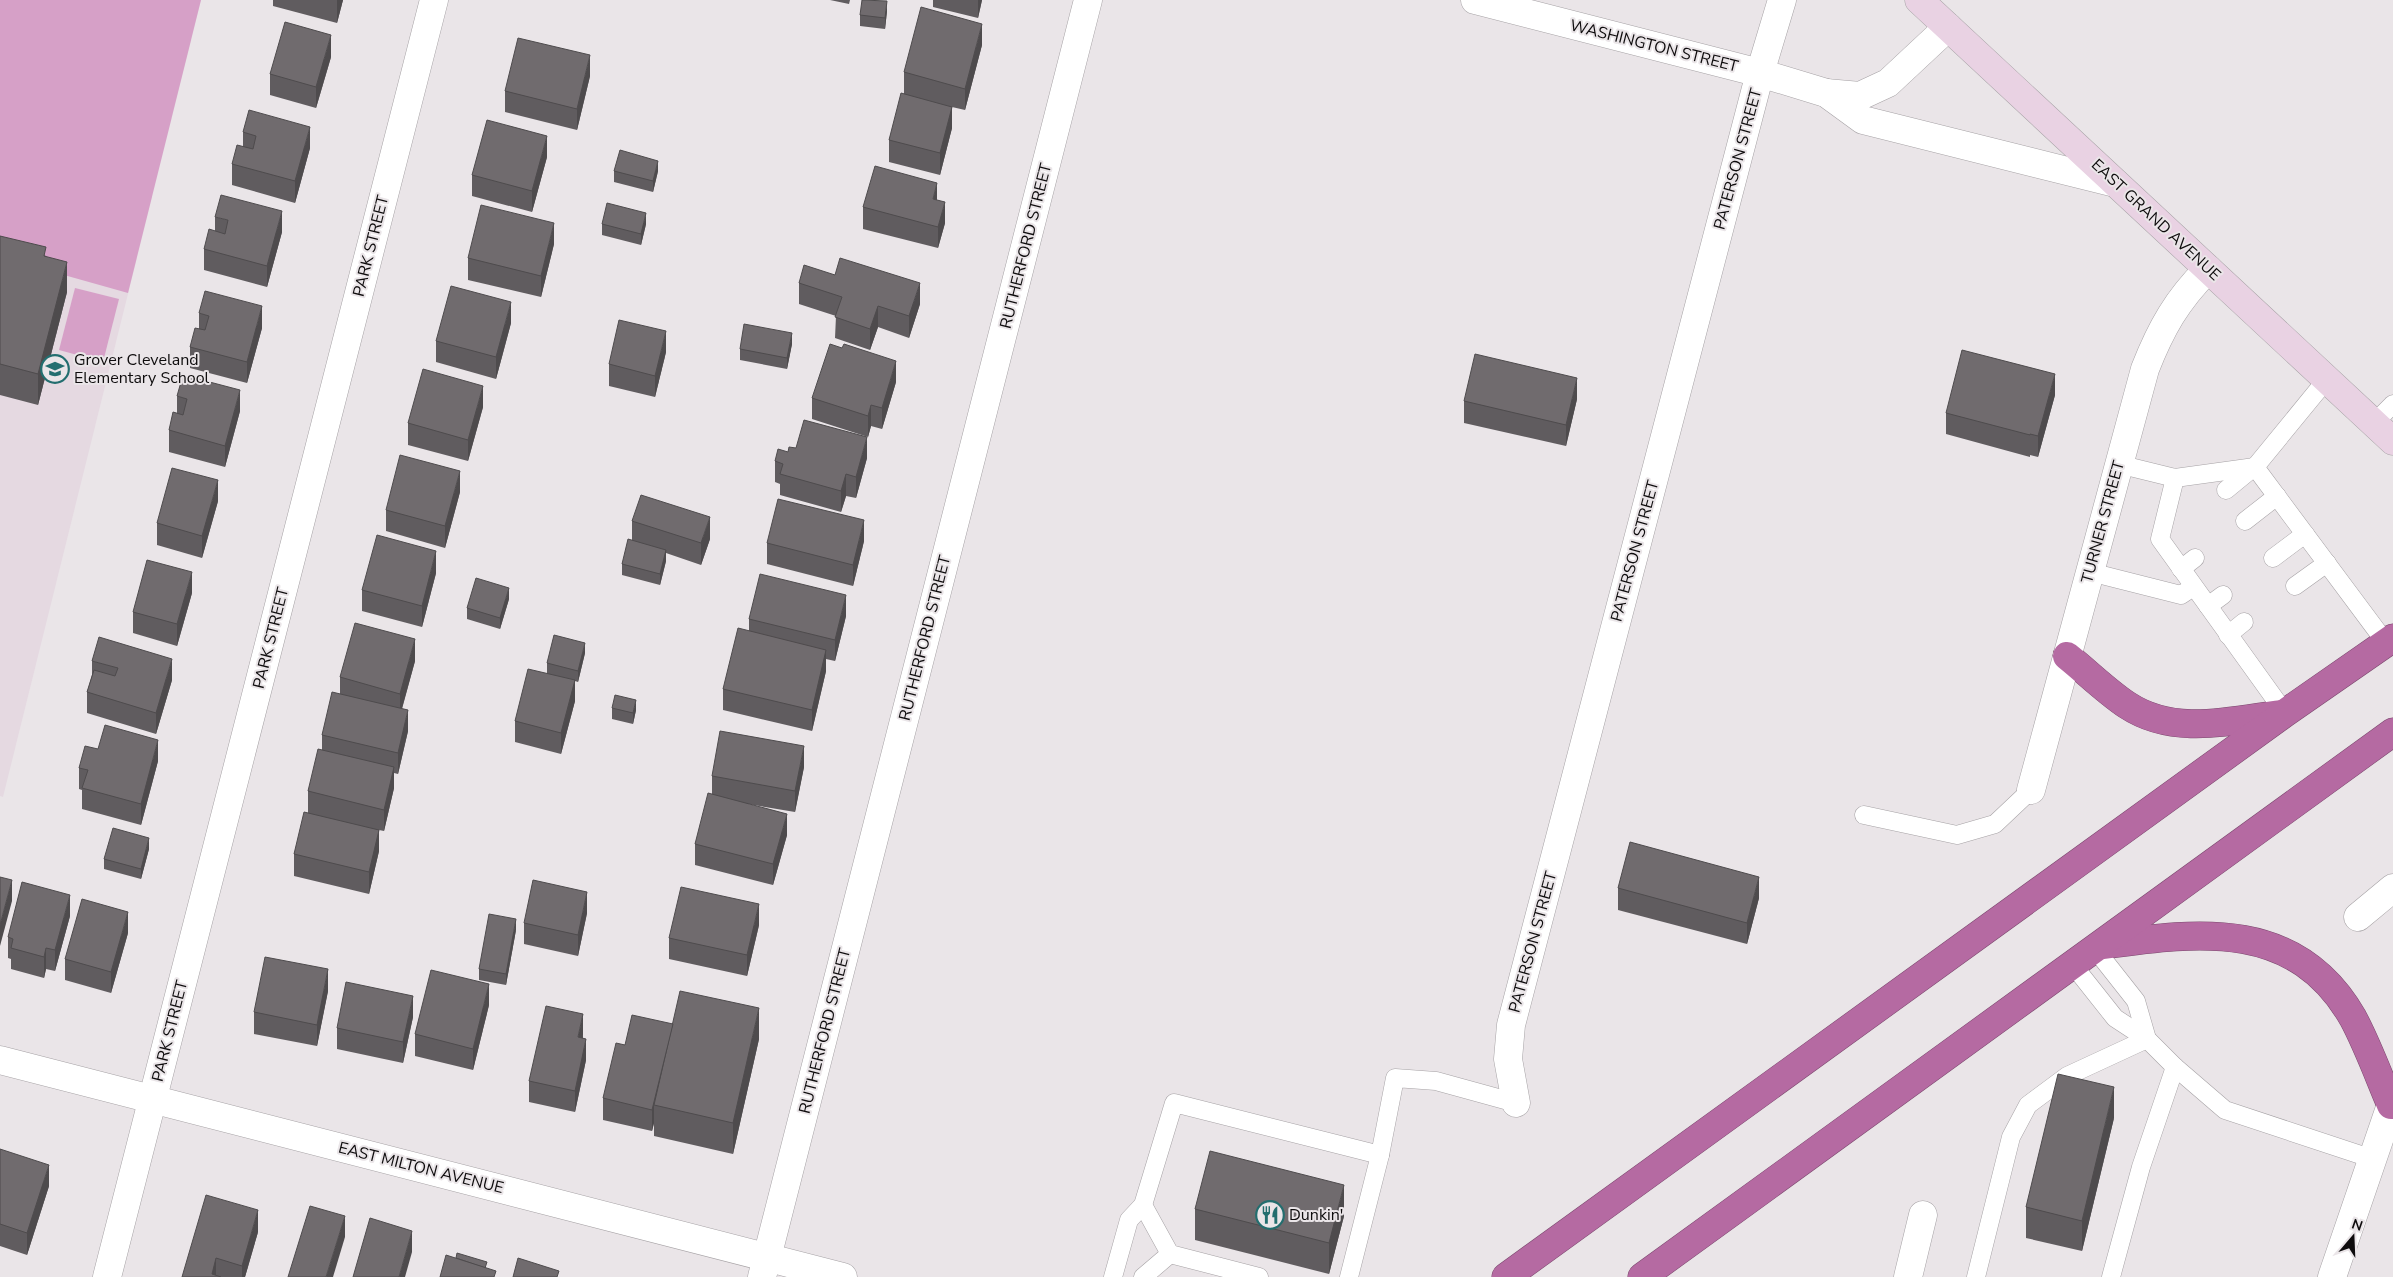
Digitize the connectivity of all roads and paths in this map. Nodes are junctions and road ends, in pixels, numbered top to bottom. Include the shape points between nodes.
1 (434, 0) edge
2 (1088, 0) edge
3 (1474, 0) edge
4 (1782, 0) edge
5 (1919, 0) edge
6 (1948, 27) junction
7 (1760, 73) junction
8 (1826, 93) junction
9 (2116, 183) junction
10 (2208, 269) junction
11 (2326, 379) junction
12 (2393, 404) edge
13 (2383, 432) edge
14 (2118, 464) junction
15 (2255, 467) junction
16 (2175, 478) junction
17 (2226, 490) dead end
18 (2277, 496) junction
19 (2245, 520) dead end
20 (2176, 527) dead end
21 (2305, 534) junction
22 (2160, 539) junction
23 (2195, 558) dead end
24 (2273, 558) dead end
25 (2327, 564) junction
26 (2181, 569) junction
27 (2090, 572) junction
28 (2295, 586) dead end
29 (2193, 587) junction
30 (2223, 595) dead end
31 (2208, 606) junction
32 (2244, 622) dead end
33 (2228, 635) junction
34 (2390, 640) edge
35 (2067, 656) junction
36 (2285, 713) junction
37 (2393, 732) edge
38 (2032, 790) joint
39 (1864, 815) dead end
40 (2393, 888) edge
41 (2358, 917) dead end
42 (2097, 947) junction
43 (2073, 965) junction
44 (2147, 1039) junction
45 (0, 1060) edge
46 (2175, 1067) junction
47 (153, 1099) junction
48 (2392, 1102) edge
49 (1516, 1103) joint
50 (1380, 1155) junction
51 (2373, 1159) junction
52 (1143, 1205) junction
53 (1924, 1215) dead end
54 (1170, 1254) junction
55 (764, 1267) edge
56 (107, 1277) edge
57 (843, 1277) edge
58 (1113, 1277) edge
59 (1143, 1277) edge
60 (1259, 1277) edge
61 (1349, 1277) edge
62 (1506, 1277) edge
63 (1642, 1277) edge
64 (1908, 1277) edge
65 (1976, 1277) edge
66 (2110, 1277) edge
67 (2332, 1277) edge

1 - 47 street, PARK STREET
2 - 55 street, RUTHERFORD STREET
3 - 7 street, WASHINGTON STREET
4 - 7 street, PATERSON STREET
5 - 6 main road, EAST GRAND AVENUE
6 - 8 street via 1888,83 1860,96
6 - 9 main road, EAST GRAND AVENUE
7 - 8 street, WASHINGTON STREET
7 - 49 street, PATERSON STREET via 1511,1024 1508,1059
8 - 9 street, WASHINGTON STREET via 1863,120
9 - 10 main road, EAST GRAND AVENUE
10 - 11 main road, EAST GRAND AVENUE
10 - 14 street, TURNER STREET via 2179,300 2155,344
11 - 13 main road, EAST GRAND AVENUE
11 - 15 lane
12 - 13 lane
14 - 16 lane
14 - 27 street, TURNER STREET
15 - 16 lane
15 - 17 lane
15 - 18 lane
16 - 22 lane
18 - 19 lane
18 - 21 lane
20 - 22 lane
21 - 24 lane
21 - 25 lane
22 - 26 lane
23 - 26 lane
25 - 28 lane
25 - 34 lane
26 - 29 lane
27 - 29 lane via 2182,595
27 - 35 street, TURNER STREET
29 - 31 lane
30 - 31 lane
31 - 33 lane
32 - 33 lane
33 - 36 lane
34 - 36 highway
35 - 36 highway via 2129,706 2172,723 2218,723
35 - 38 street, TURNER STREET
36 - 62 highway
37 - 42 highway
38 - 39 lane via 1995,824 1957,835
40 - 41 street
42 - 43 highway
42 - 44 lane via 2136,1001
42 - 48 highway via 2195,935 2245,939 2288,953 2308,965 2342,1000
43 - 44 lane via 2115,1018
43 - 63 highway
44 - 46 lane
44 - 65 lane via 2067,1076 2028,1104 2011,1138
45 - 47 street, EAST MILTON AVENUE
46 - 51 lane via 2225,1110
46 - 66 lane via 2141,1167
47 - 55 street, EAST MILTON AVENUE
47 - 56 street, PARK STREET
48 - 51 street
49 - 50 lane via 1436,1081 1395,1078
50 - 52 lane via 1174,1103
50 - 61 lane
51 - 67 street
52 - 54 lane
52 - 58 lane via 1129,1220
53 - 64 street
54 - 59 lane
54 - 60 lane
55 - 57 street, EAST MILTON AVENUE

